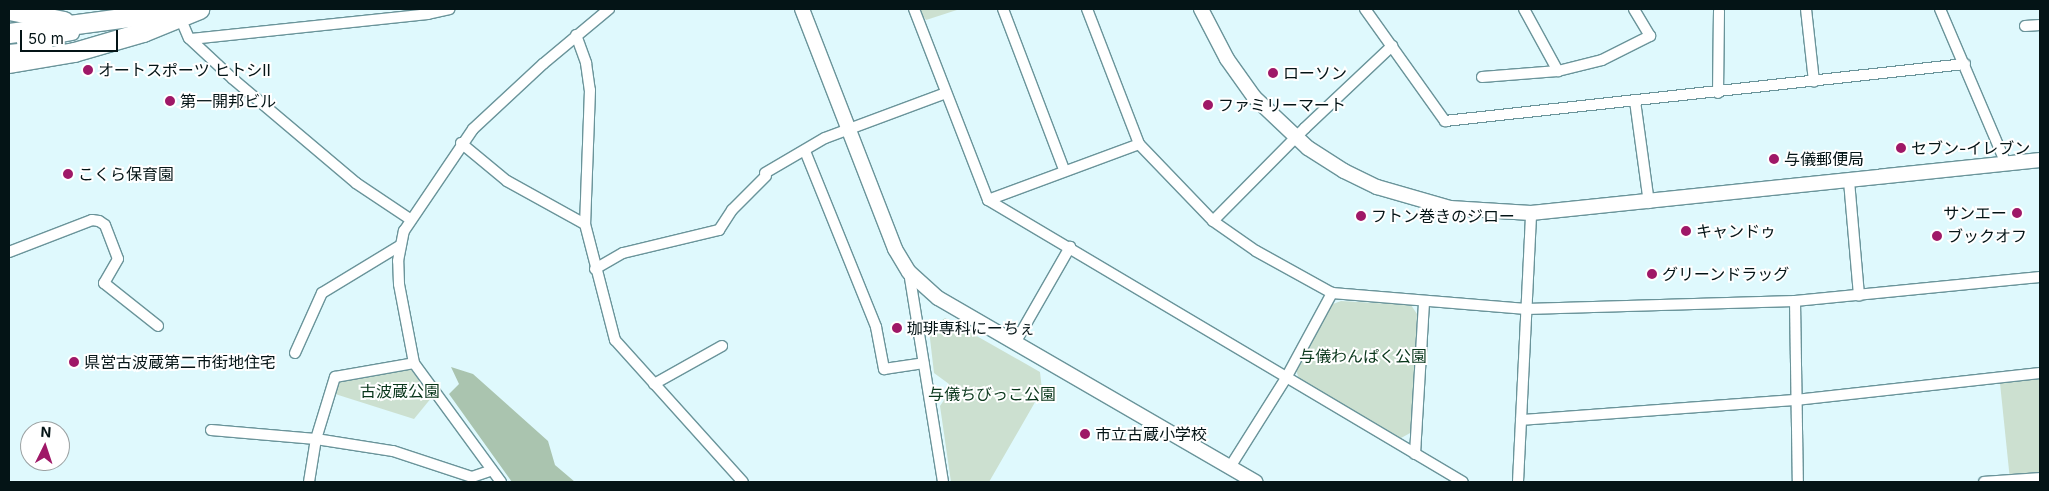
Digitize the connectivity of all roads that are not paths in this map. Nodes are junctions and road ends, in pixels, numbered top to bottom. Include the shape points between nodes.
1 (199, 9) edge
2 (449, 9) edge
3 (609, 9) edge
4 (802, 9) edge
5 (914, 9) edge
6 (1002, 9) edge
7 (1087, 9) edge
8 (1201, 9) edge
9 (1365, 9) edge
10 (1524, 9) edge
11 (1634, 9) edge
12 (1806, 9) edge
13 (1940, 9) edge
14 (9, 10) edge
15 (1719, 11) dead end
16 (179, 15) junction
17 (9, 18) edge
18 (82, 25) junction
19 (2040, 25) edge
20 (2025, 26) dead end
21 (9, 27) edge
22 (121, 30) junction
23 (9, 33) edge
24 (576, 35) junction
25 (191, 39) junction
26 (9, 44) edge
27 (1392, 46) junction
28 (9, 52) edge
29 (9, 63) edge
30 (1965, 64) junction
31 (1558, 71) junction
32 (1482, 77) dead end
33 (1814, 82) junction
34 (946, 93) junction
35 (1718, 93) junction
36 (1635, 101) junction
37 (849, 130) junction
38 (1295, 137) junction
39 (461, 143) junction
40 (1139, 144) junction
41 (806, 151) junction
42 (2040, 160) edge
43 (2006, 164) junction
44 (1064, 170) junction
45 (1849, 180) junction
46 (988, 200) junction
47 (1650, 203) junction
48 (1531, 213) junction
49 (410, 220) junction
50 (1213, 221) junction
51 (585, 224) junction
52 (401, 245) junction
53 (1070, 247) junction
54 (9, 252) edge
55 (595, 269) junction
56 (909, 272) junction
57 (2040, 277) edge
58 (1332, 293) junction
59 (1859, 296) junction
60 (938, 298) junction
61 (1424, 301) junction
62 (1795, 301) junction
63 (1526, 309) junction
64 (917, 310) junction
65 (158, 326) dead end
66 (1015, 343) junction
67 (722, 346) dead end
68 (295, 353) dead end
69 (414, 363) junction
70 (924, 363) junction
71 (2040, 373) edge
72 (1286, 378) junction
73 (654, 384) junction
74 (1796, 400) junction
75 (1521, 420) junction
76 (211, 430) dead end
77 (316, 439) junction
78 (1415, 454) junction
79 (1230, 467) junction
80 (492, 470) junction
81 (2040, 478) edge
82 (309, 482) edge
83 (485, 482) edge
84 (501, 482) edge
85 (743, 482) edge
86 (943, 482) edge
87 (1256, 482) edge
88 (1463, 482) edge
89 (1518, 482) edge
90 (1798, 482) edge
91 (1984, 482) edge

1 - 16 highway
2 - 25 street
3 - 24 street
4 - 37 street
5 - 34 street
6 - 44 street
7 - 40 street
8 - 38 street via 1236,72 1254,97
9 - 27 street
10 - 31 street
11 - 31 street via 1650,36 1602,60
12 - 33 street
13 - 30 street
14 - 18 highway
15 - 35 street
16 - 22 highway via 160,26
16 - 25 street
17 - 21 highway
18 - 22 highway
18 - 23 highway
19 - 20 street
22 - 26 street
22 - 28 street
22 - 29 highway via 74,52
24 - 39 street via 483,118
24 - 51 street via 586,63 590,90
25 - 49 street via 291,131 356,183
27 - 36 street via 1445,121
27 - 38 street
30 - 33 street
30 - 43 street
31 - 32 street
33 - 35 street
34 - 37 street
34 - 46 street
35 - 36 street
36 - 47 street
37 - 41 street via 825,138
37 - 56 street via 896,249
38 - 48 street via 1344,171 1405,198 1465,210
38 - 50 street
39 - 49 street
39 - 51 street via 507,181
40 - 44 street
40 - 50 street
41 - 55 street via 766,175 732,210 719,230 623,253
41 - 70 street via 876,327 884,369
42 - 43 street
43 - 45 street
44 - 46 street
45 - 47 street
45 - 59 street
46 - 53 street
47 - 48 street
48 - 63 street
49 - 52 street
50 - 58 street via 1256,251
51 - 55 street
52 - 68 street via 322,293
52 - 69 street via 399,284
53 - 66 street
53 - 72 street
54 - 65 street via 92,220 99,221 104,225 118,259 104,283
55 - 73 street via 615,340
56 - 60 street
56 - 64 street
57 - 59 street
58 - 61 street
58 - 72 street
59 - 62 street
60 - 64 street via 927,299
60 - 66 street
61 - 63 street
61 - 78 street
62 - 63 street
62 - 74 street
63 - 75 street
64 - 70 street
66 - 79 street
67 - 73 street
69 - 77 street via 335,377
69 - 80 street
70 - 86 street
71 - 74 street
72 - 78 street
72 - 79 street
73 - 85 street
74 - 75 street
74 - 90 street
75 - 89 street
76 - 77 street
77 - 80 street via 394,452 472,477
77 - 82 street
78 - 88 street
79 - 87 street
80 - 83 street
80 - 84 street
81 - 91 street

